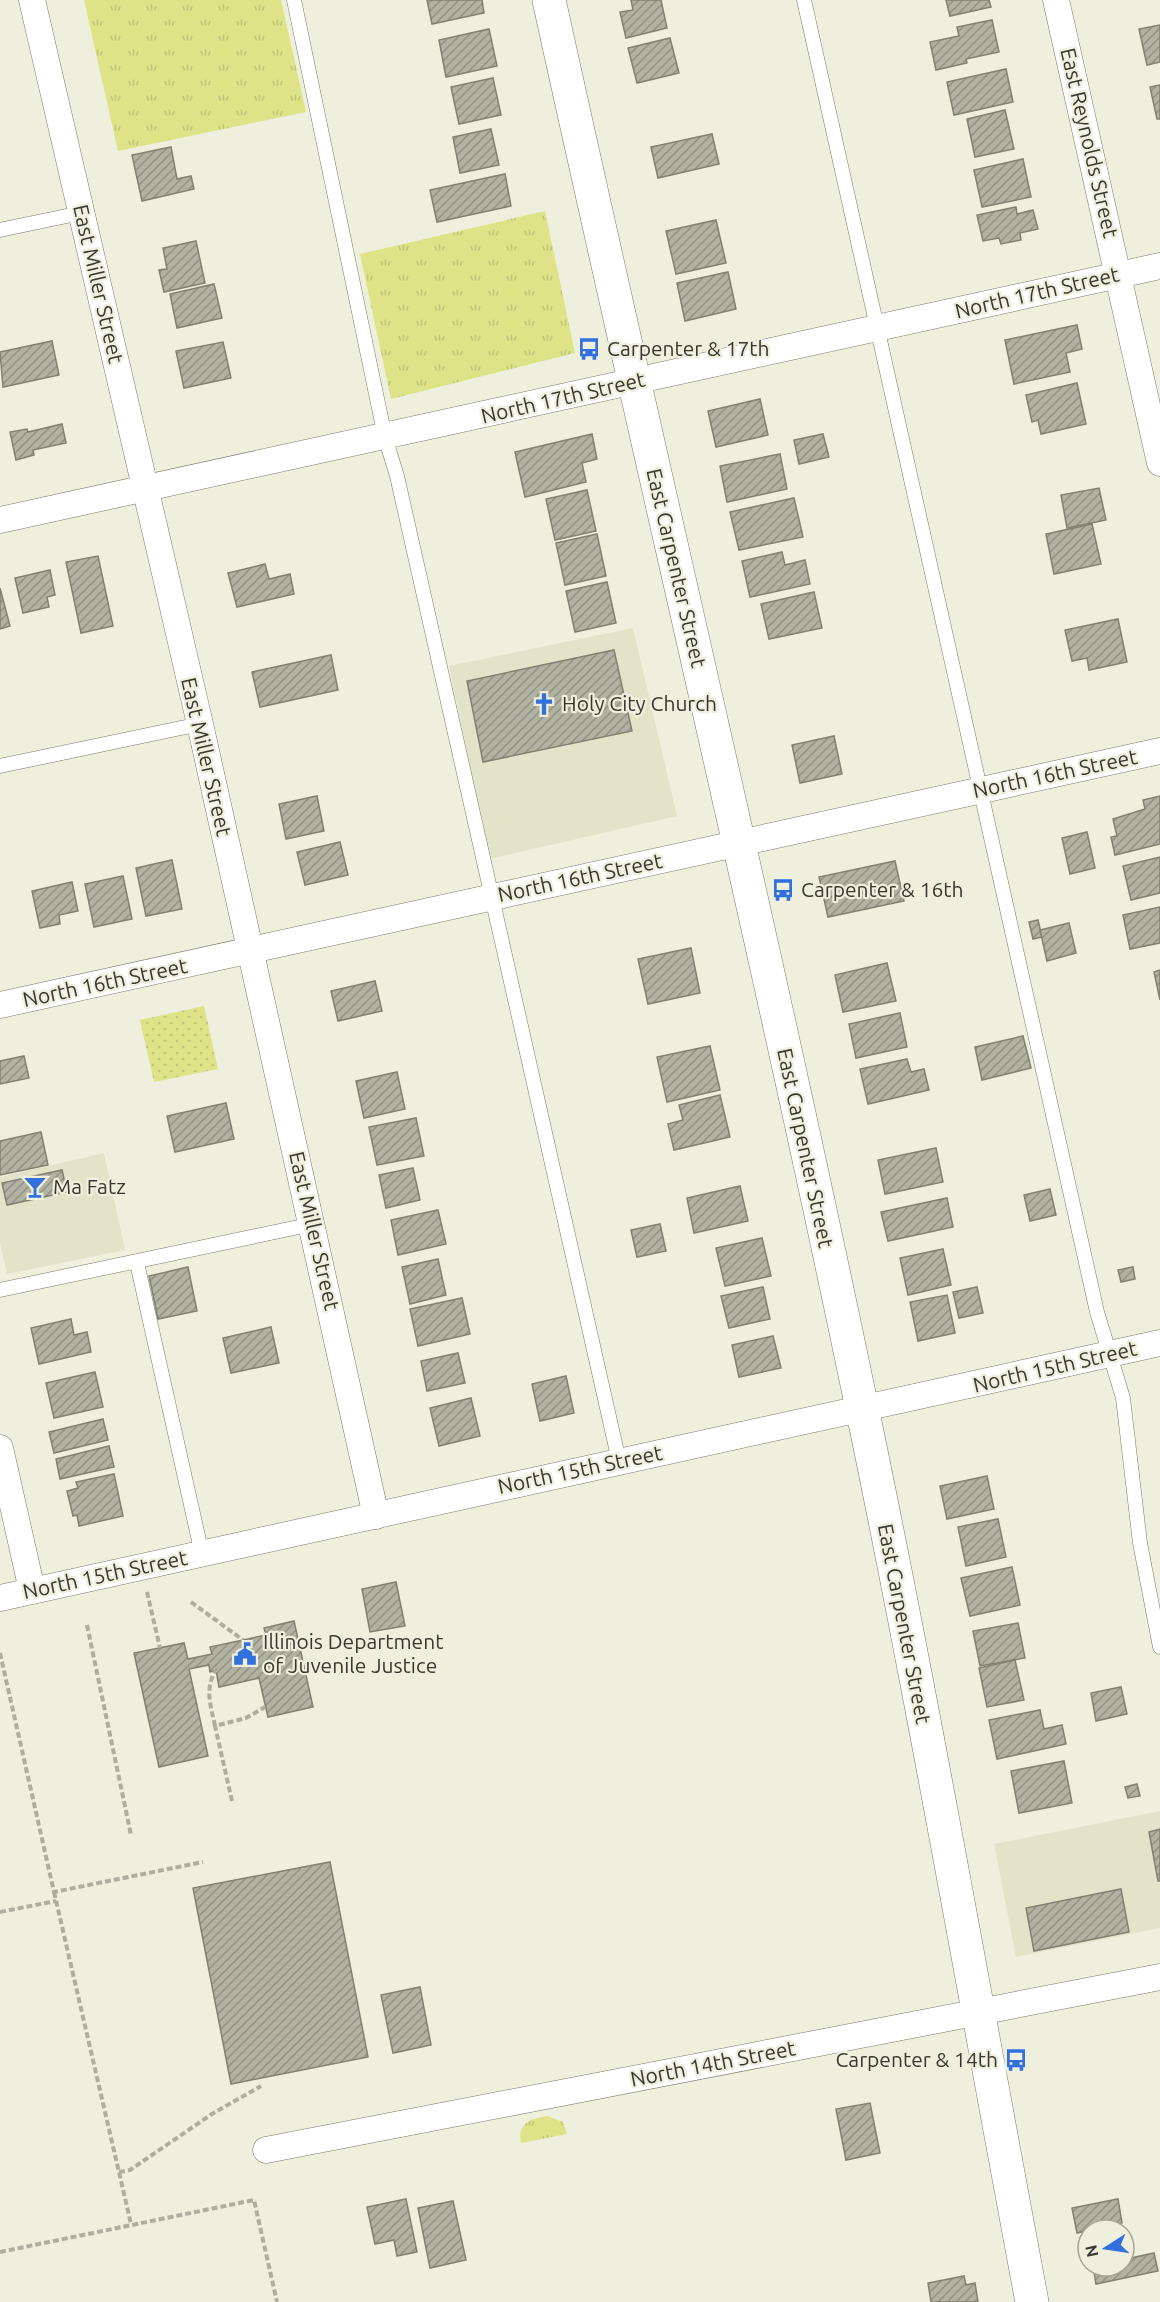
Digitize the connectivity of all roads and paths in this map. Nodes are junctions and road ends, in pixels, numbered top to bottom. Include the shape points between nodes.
1 (32, 0) edge
2 (294, 0) edge
3 (549, 0) edge
4 (804, 0) edge
5 (1056, 0) edge
6 (81, 213) junction
7 (0, 230) edge
8 (1160, 266) edge
9 (1118, 274) junction
10 (878, 328) junction
11 (633, 382) junction
12 (385, 437) junction
13 (1160, 463) edge
14 (146, 488) junction
15 (0, 520) edge
16 (200, 724) junction
17 (1160, 751) edge
18 (0, 766) edge
19 (980, 791) junction
20 (740, 843) junction
21 (490, 897) junction
22 (249, 952) junction
23 (0, 1005) edge
24 (313, 1224) junction
25 (137, 1263) junction
26 (0, 1290) edge
27 (1160, 1343) edge
28 (1110, 1354) junction
29 (862, 1410) junction
30 (0, 1448) edge
31 (619, 1461) junction
32 (376, 1516) junction
33 (202, 1554) junction
34 (32, 1590) junction
35 (147, 1592) dead end
36 (0, 1598) edge
37 (191, 1602) dead end
38 (87, 1625) dead end
39 (243, 1640) dead end
40 (1160, 1647) edge
41 (160, 1648) dead end
42 (0, 1653) edge
43 (216, 1670) dead end
44 (266, 1707) dead end
45 (215, 1726) junction
46 (232, 1801) dead end
47 (131, 1835) dead end
48 (203, 1862) dead end
49 (54, 1892) junction
50 (56, 1901) junction
51 (0, 1912) edge
52 (1160, 1977) edge
53 (977, 2013) junction
54 (261, 2086) dead end
55 (266, 2150) dead end
56 (119, 2172) junction
57 (131, 2224) junction
58 (0, 2252) edge
59 (277, 2302) edge
60 (1032, 2302) edge

1 - 6 street, East Miller Street
2 - 12 lane
3 - 11 street, East Carpenter Street
4 - 10 lane
5 - 9 street, East Reynolds Street
6 - 7 lane
6 - 14 street, East Miller Street
8 - 9 street, North 17th Street
9 - 10 street, North 17th Street
9 - 13 street, East Reynolds Street
10 - 11 street, North 17th Street
10 - 19 lane
11 - 12 street, North 17th Street
11 - 20 street, East Carpenter Street
12 - 14 street, North 17th Street
12 - 21 lane via 397,476
14 - 15 street, North 17th Street
14 - 16 street, East Miller Street
16 - 18 lane
16 - 22 street, East Miller Street
17 - 19 street, North 16th Street
19 - 20 street, North 16th Street
19 - 28 lane
20 - 21 street, North 16th Street
20 - 29 street, East Carpenter Street
21 - 22 street, North 16th Street
21 - 31 lane
22 - 23 street, North 16th Street
22 - 24 street, East Miller Street
24 - 25 lane
24 - 32 street, East Miller Street
25 - 26 lane
25 - 33 lane
27 - 28 street, North 15th Street
28 - 29 street, North 15th Street
28 - 40 lane via 1123,1398 1140,1543
29 - 31 street, North 15th Street
29 - 53 street, East Carpenter Street
30 - 34 street
31 - 32 street, North 15th Street
32 - 33 street, North 15th Street
33 - 34 street, North 15th Street
34 - 36 street, North 15th Street
35 - 41 path
37 - 39 path
38 - 47 path
42 - 49 path
43 - 45 path via 208,1681
44 - 45 path via 246,1718
45 - 46 path
48 - 49 path
49 - 50 path
50 - 51 path
50 - 56 path
52 - 53 street, North 14th Street
53 - 55 street, North 14th Street
53 - 60 street, East Carpenter Street
54 - 56 path via 130,2170
56 - 57 path
57 - 58 path
57 - 59 path via 254,2199

